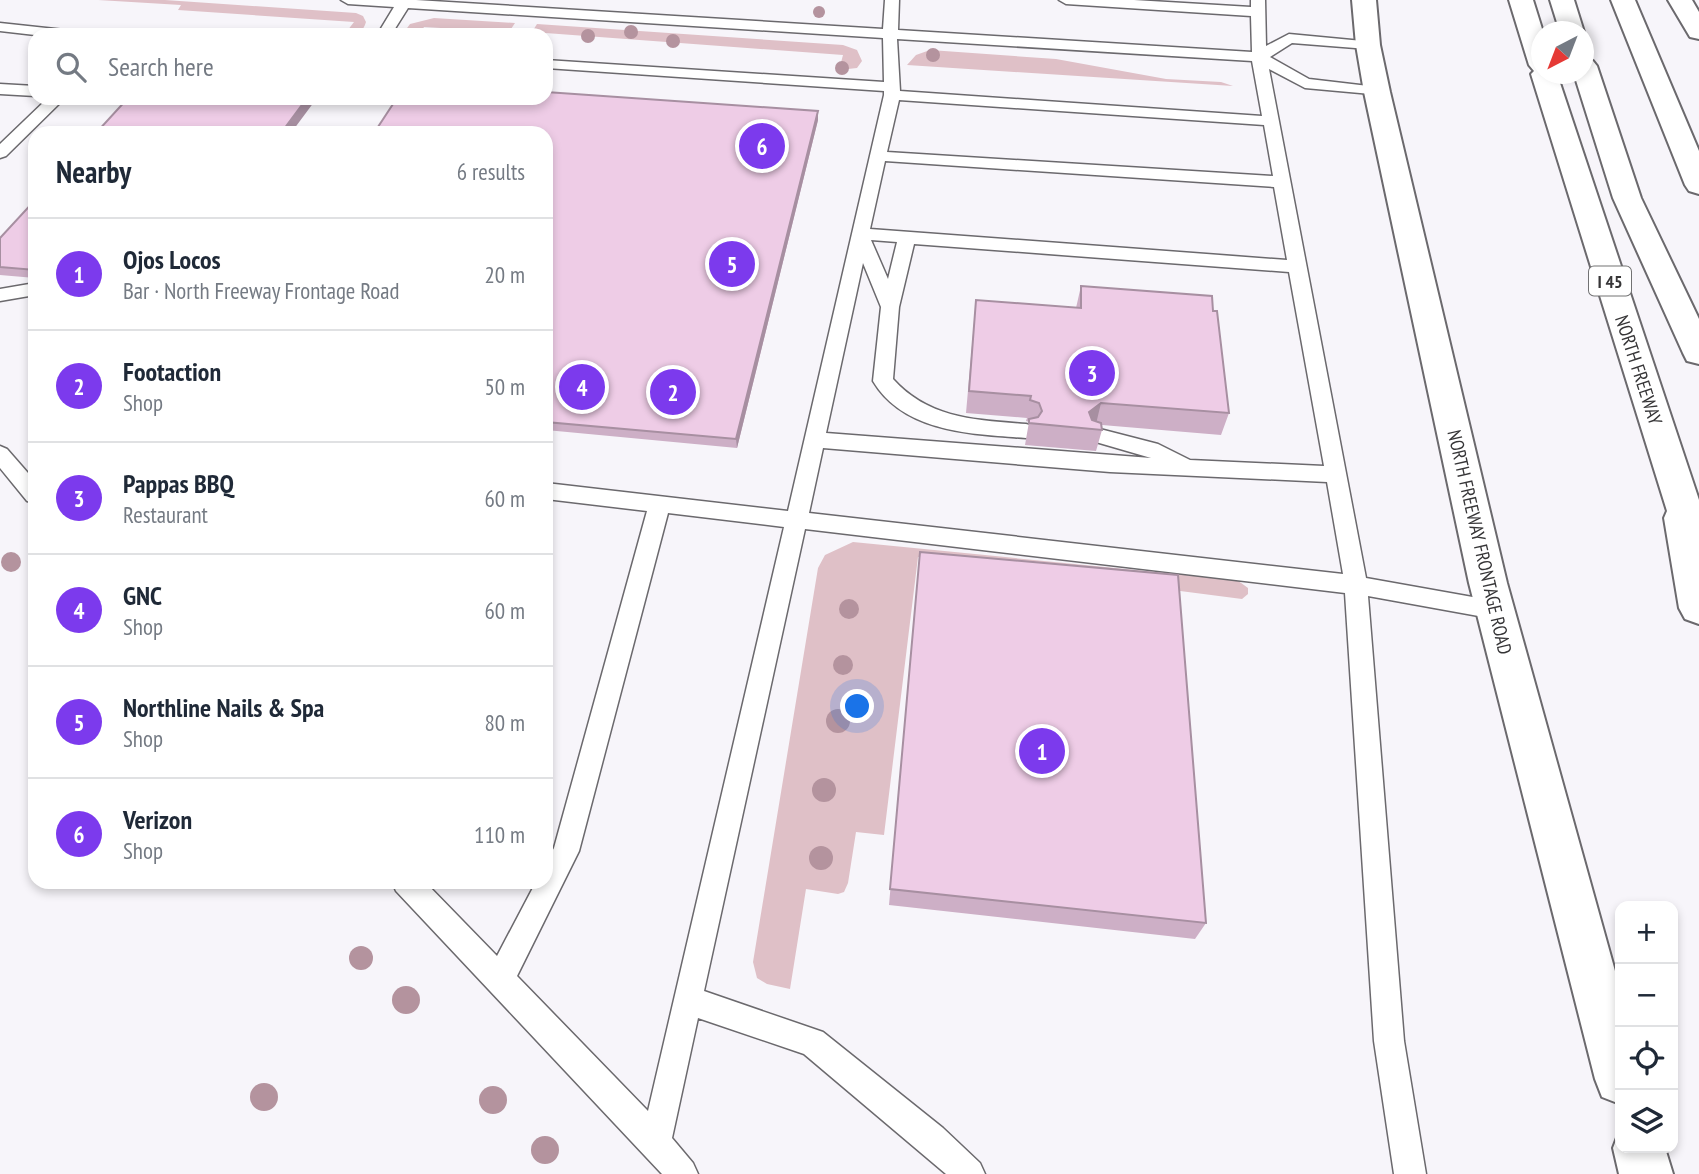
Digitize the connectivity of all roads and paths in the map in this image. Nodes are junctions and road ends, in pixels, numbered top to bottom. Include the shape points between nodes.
1 (348, 0) edge
2 (892, 0) edge
3 (1066, 0) edge
4 (1364, 0) edge
5 (1521, 0) edge
6 (1562, 0) edge
7 (1623, 0) edge
8 (1680, 0) edge
9 (405, 2) edge
10 (1258, 6) edge
11 (1569, 21) edge
12 (0, 27) edge
13 (388, 28) edge
14 (28, 30) edge
15 (1531, 31) edge
16 (1699, 32) edge
17 (890, 35) junction
18 (1368, 45) junction
19 (1259, 57) junction
20 (553, 65) edge
21 (1547, 84) edge
22 (1590, 84) edge
23 (0, 89) edge
24 (28, 91) edge
25 (892, 91) junction
26 (1377, 92) junction
27 (50, 105) edge
28 (1271, 121) junction
29 (0, 153) edge
30 (878, 156) junction
31 (1282, 181) junction
32 (1699, 185) edge
33 (860, 234) junction
34 (907, 237) junction
35 (1298, 267) junction
36 (28, 290) edge
37 (0, 295) edge
38 (890, 307) junction
39 (1699, 353) edge
40 (1026, 431) edge
41 (1096, 435) edge
42 (814, 440) junction
43 (0, 454) edge
44 (1190, 468) junction
45 (27, 475) edge
46 (1337, 475) junction
47 (1676, 488) junction
48 (553, 492) edge
49 (660, 504) junction
50 (795, 520) junction
51 (1699, 544) edge
52 (1356, 585) junction
53 (1699, 608) edge
54 (1495, 610) junction
55 (553, 875) edge
56 (413, 889) edge
57 (546, 889) edge
58 (499, 979) junction
59 (687, 1000) junction
60 (1615, 1060) edge
61 (656, 1142) junction
62 (1640, 1153) edge
63 (682, 1174) edge
64 (969, 1174) edge
65 (1410, 1174) edge
66 (1646, 1174) edge

1 - 9 lane
2 - 17 lane
3 - 10 lane
4 - 18 main road, NORTH FREEWAY FRONTAGE ROAD
5 - 15 main road
6 - 11 main road
7 - 32 main road
8 - 16 main road
9 - 13 lane
9 - 17 lane
10 - 19 lane
12 - 14 lane
17 - 19 lane
17 - 25 lane
18 - 19 lane via 1289,38
18 - 26 main road, NORTH FREEWAY FRONTAGE ROAD
19 - 26 lane via 1305,83
19 - 28 lane
20 - 25 lane
21 - 47 main road, NORTH FREEWAY / I 45
22 - 39 main road via 1627,198
23 - 24 lane
25 - 28 lane
25 - 30 lane
26 - 54 main road, NORTH FREEWAY FRONTAGE ROAD
27 - 29 lane
28 - 31 lane
30 - 31 lane
30 - 33 lane
31 - 35 lane
33 - 34 lane
33 - 38 lane
33 - 42 lane
34 - 35 lane
34 - 38 lane
35 - 46 lane
36 - 37 lane
38 - 40 lane via 883,381 895,398 914,411 953,424
41 - 44 lane via 1151,449
42 - 44 lane
42 - 50 lane
43 - 45 lane
44 - 46 lane
46 - 52 lane
47 - 51 main road, NORTH FREEWAY / I 45
47 - 53 main road
48 - 49 lane
49 - 50 lane
49 - 55 lane via 566,850
50 - 52 lane
50 - 59 lane
52 - 54 lane
52 - 65 lane via 1389,1041
54 - 60 main road, NORTH FREEWAY FRONTAGE ROAD
56 - 58 lane
57 - 58 lane
58 - 61 lane
59 - 61 lane
59 - 64 lane via 813,1042
61 - 63 lane
62 - 66 main road

